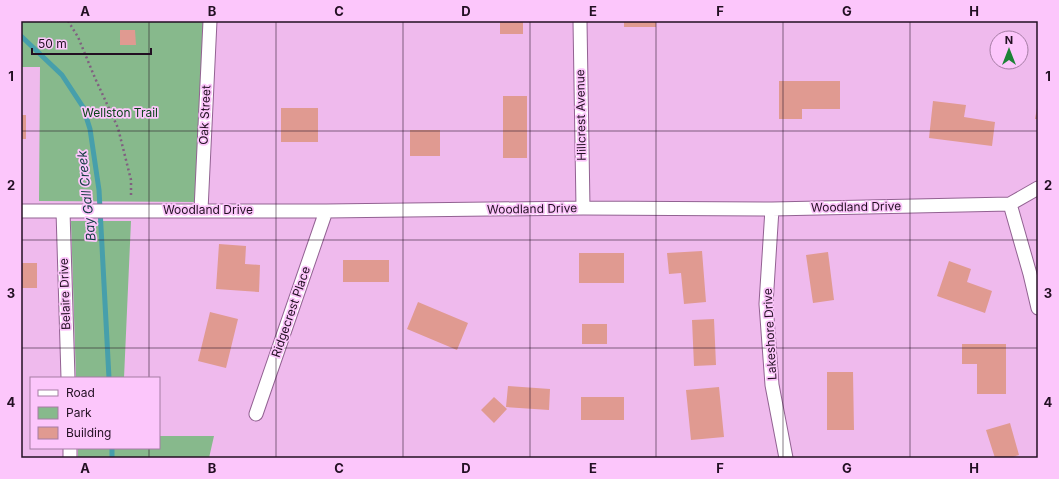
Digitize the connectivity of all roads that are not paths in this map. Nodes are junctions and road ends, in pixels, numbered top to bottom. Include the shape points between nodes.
1 (210, 21) edge
2 (580, 21) edge
3 (1038, 188) edge
4 (1010, 204) junction
5 (583, 208) junction
6 (772, 209) junction
7 (201, 210) junction
8 (21, 211) edge
9 (63, 211) junction
10 (326, 211) junction
11 (1038, 308) edge
12 (68, 377) edge
13 (256, 414) dead end
14 (786, 458) edge

1 - 7 street, Oak Street
2 - 5 street, Hillcrest Avenue
3 - 4 street, Woodland Drive
4 - 6 street, Woodland Drive
4 - 11 street
5 - 6 street, Woodland Drive
5 - 10 street, Woodland Drive
6 - 14 street, Lakeshore Drive via 766,304 772,385
7 - 9 street, Woodland Drive
7 - 10 street, Woodland Drive
8 - 9 street, Woodland Drive
9 - 12 street, Belaire Drive
10 - 13 street, Ridgecrest Place

